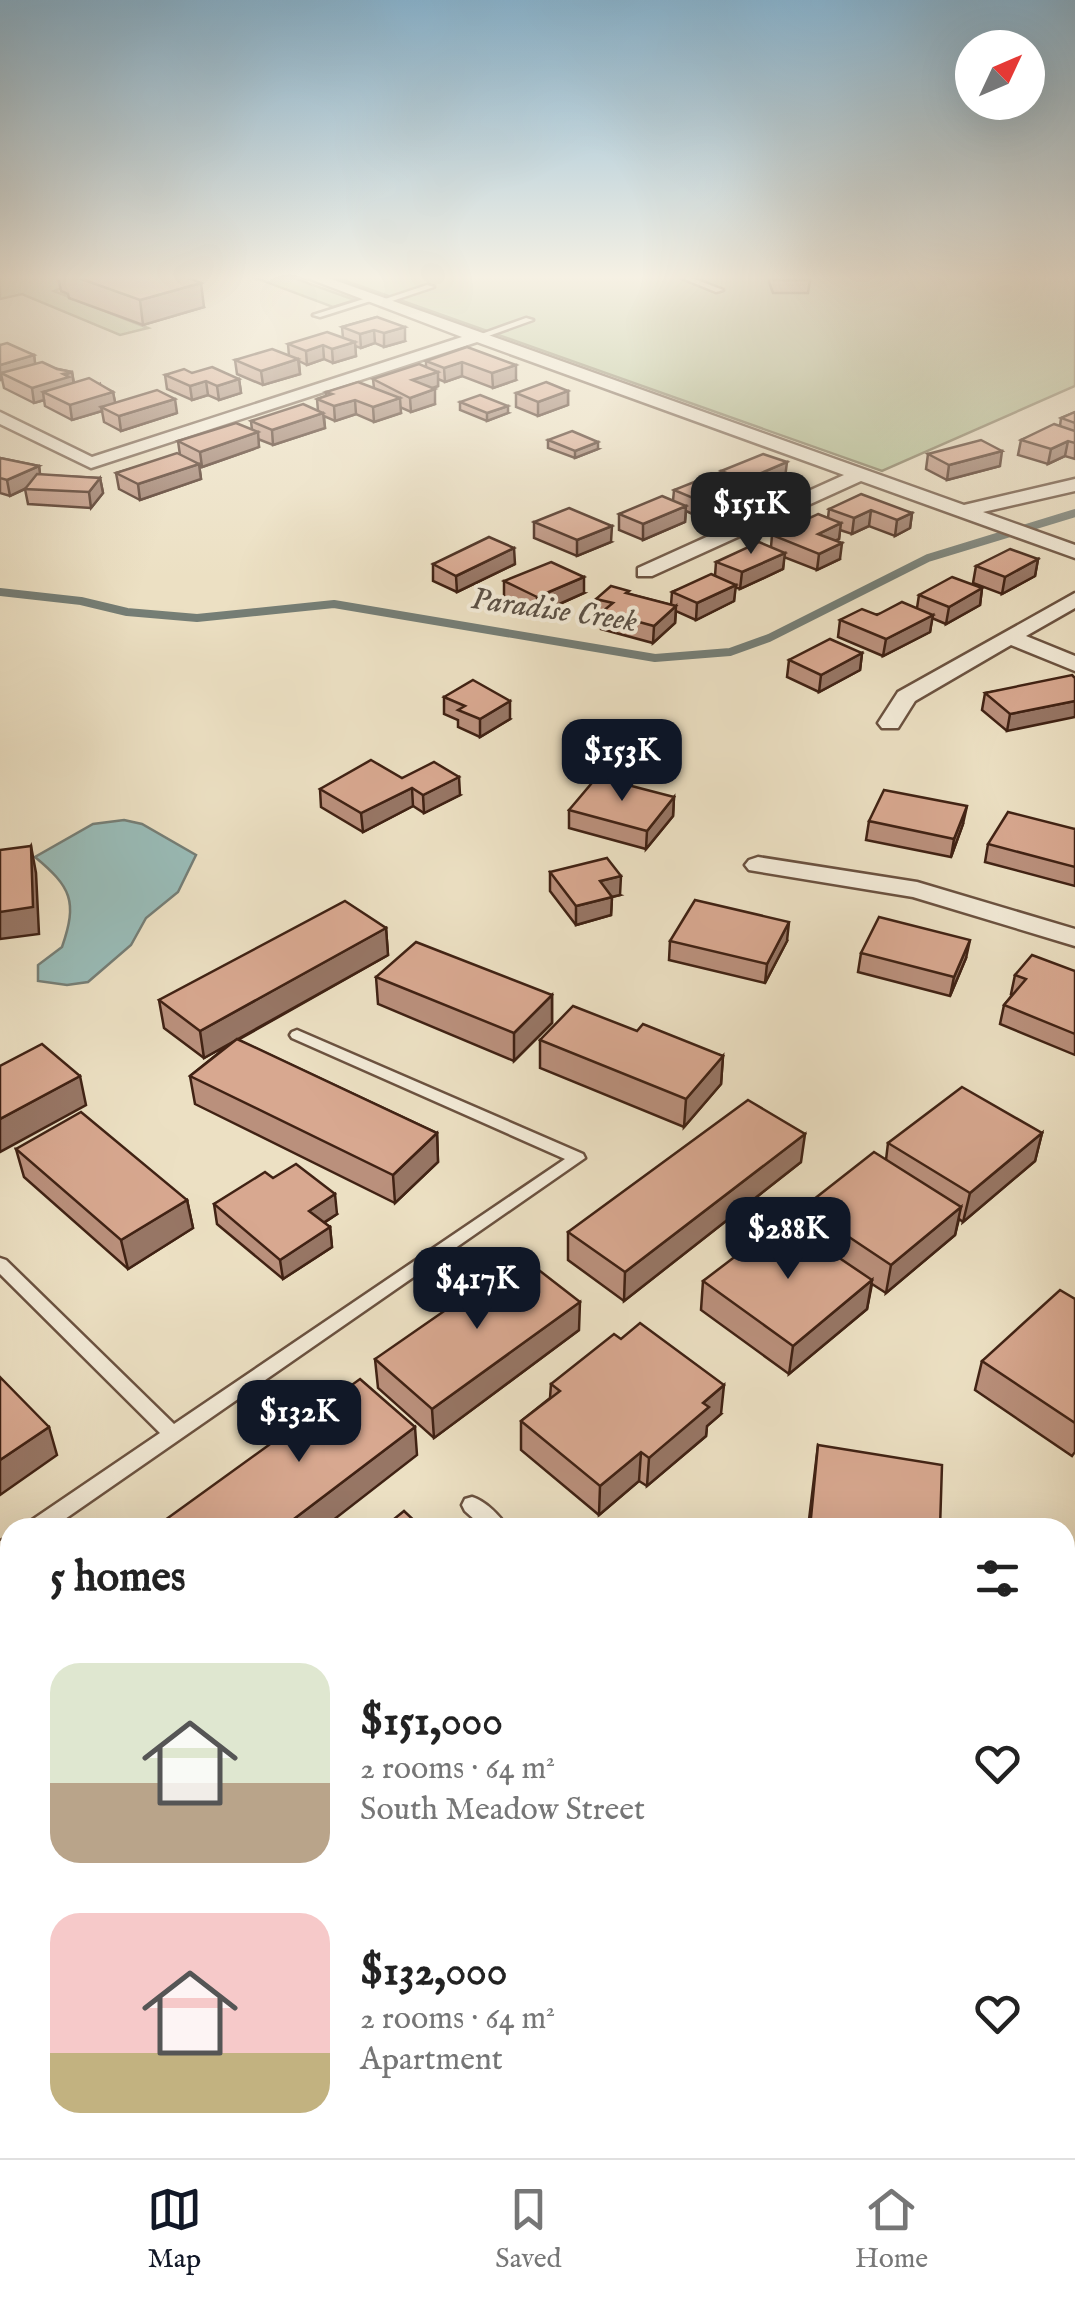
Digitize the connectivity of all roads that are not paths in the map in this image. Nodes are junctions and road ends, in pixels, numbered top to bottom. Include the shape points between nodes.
1 (356, 377) edge
2 (589, 377) edge
3 (0, 417) edge
4 (862, 474) junction
5 (1075, 485) edge
6 (964, 512) junction
7 (1075, 552) edge
8 (645, 572) dead end
9 (1075, 599) edge
10 (1009, 637) junction
11 (1075, 664) edge
12 (890, 723) dead end
13 (758, 865) dead end
14 (1075, 938) edge
15 (297, 1034) dead end
16 (0, 1264) edge
17 (173, 1434) junction
18 (472, 1505) dead end
19 (51, 1518) edge
20 (487, 1518) edge

1 - 3 street via 92,463
2 - 4 street
4 - 6 street
4 - 8 street
5 - 6 street
6 - 7 street
9 - 10 street
10 - 11 street
10 - 12 street via 906,697
13 - 14 street via 917,890
15 - 17 lane via 577,1158
16 - 17 lane
17 - 19 lane
18 - 20 lane

